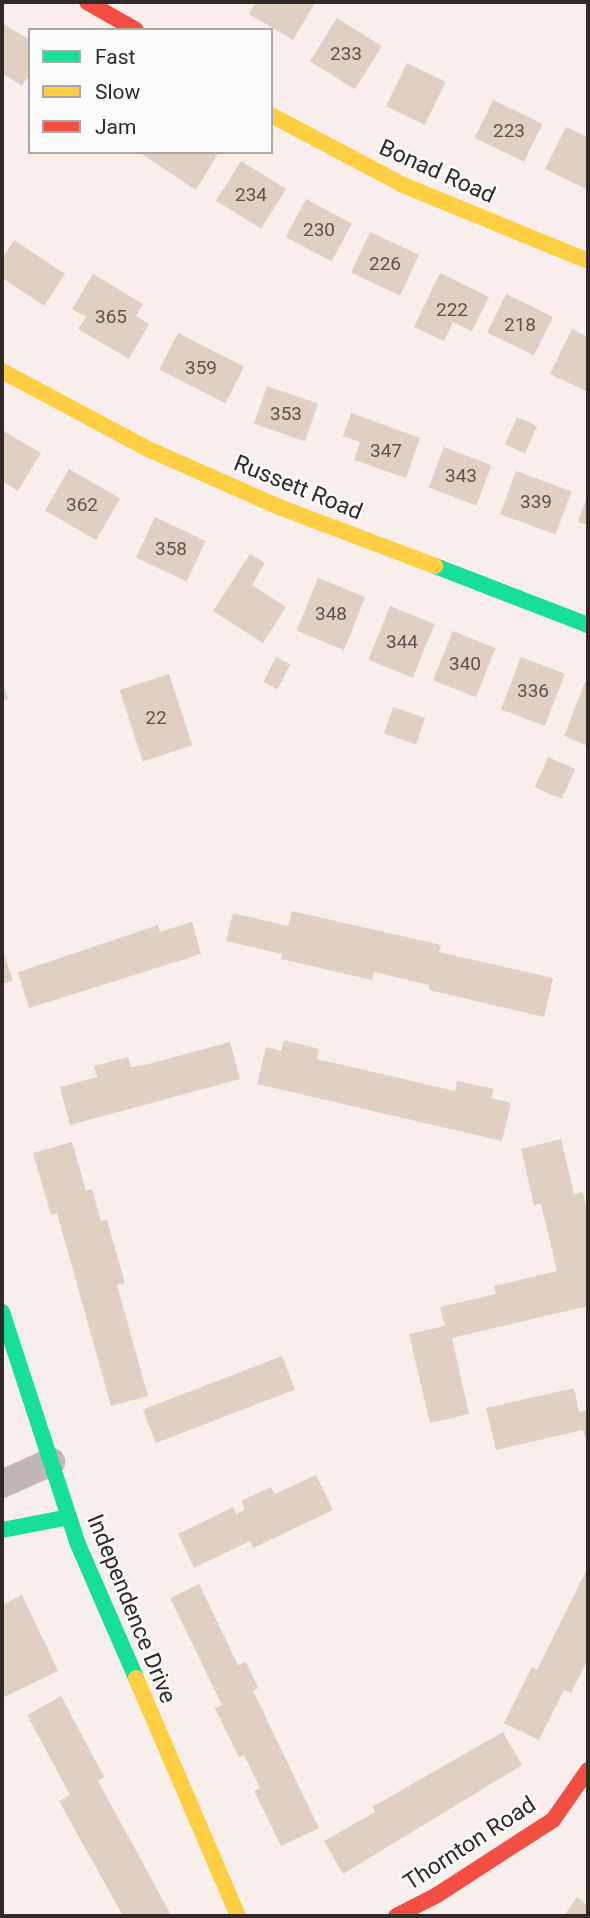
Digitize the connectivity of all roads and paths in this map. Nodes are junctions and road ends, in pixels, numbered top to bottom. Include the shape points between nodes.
1 (87, 2) edge
2 (132, 28) edge
3 (273, 116) edge
4 (588, 261) edge
5 (2, 371) edge
6 (588, 625) edge
7 (2, 1312) edge
8 (51, 1462) junction
9 (2, 1484) edge
10 (69, 1517) junction
11 (2, 1530) edge
12 (588, 1770) edge
13 (238, 1916) edge
14 (396, 1916) edge

1 - 2 street
3 - 4 street, Bonad Road via 403,185
5 - 6 street, Russett Road via 148,449 279,508
7 - 8 street, Independence Drive
8 - 9 street
8 - 10 street, Independence Drive
10 - 11 street
10 - 13 street, Independence Drive
12 - 14 street, Thornton Road via 553,1820

